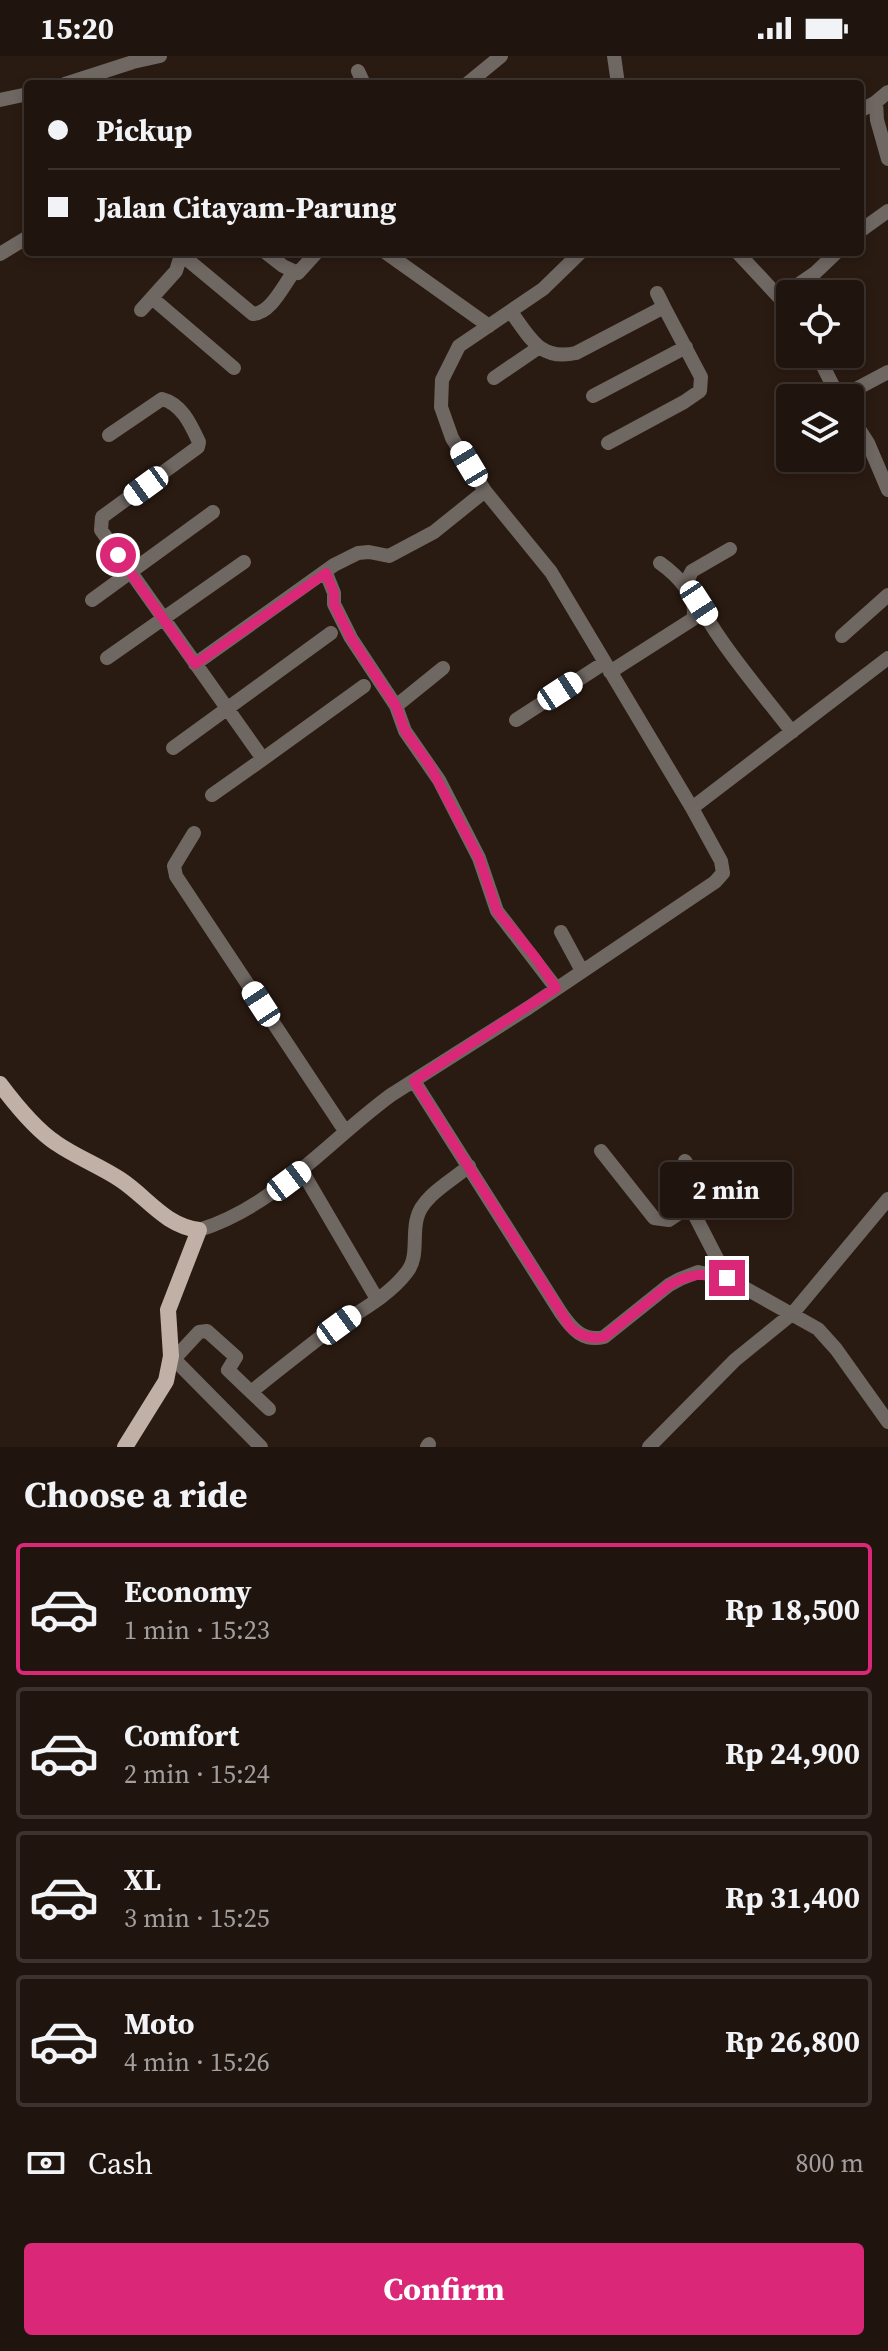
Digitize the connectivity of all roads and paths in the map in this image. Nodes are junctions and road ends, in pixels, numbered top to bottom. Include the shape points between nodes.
1 (160, 56) edge
2 (501, 56) edge
3 (614, 56) edge
4 (107, 62) edge
5 (73, 80) edge
6 (472, 80) edge
7 (617, 80) edge
8 (24, 95) edge
9 (882, 97) edge
10 (0, 100) edge
11 (864, 108) edge
12 (888, 159) edge
13 (888, 211) edge
14 (864, 228) edge
15 (24, 239) edge
16 (0, 254) edge
17 (181, 256) edge
18 (184, 256) edge
19 (270, 256) edge
20 (314, 256) edge
21 (391, 256) edge
22 (574, 256) edge
23 (741, 256) edge
24 (833, 256) edge
25 (293, 273) junction
26 (805, 280) edge
27 (657, 293) dead end
28 (776, 293) edge
29 (152, 298) junction
30 (664, 307) junction
31 (141, 310) dead end
32 (511, 312) junction
33 (489, 326) junction
34 (686, 347) junction
35 (538, 348) junction
36 (234, 368) dead end
37 (888, 372) edge
38 (494, 378) dead end
39 (864, 385) edge
40 (593, 396) dead end
41 (109, 435) dead end
42 (864, 437) edge
43 (608, 443) dead end
44 (888, 490) edge
45 (485, 491) junction
46 (213, 512) dead end
47 (730, 549) dead end
48 (244, 562) dead end
49 (660, 563) dead end
50 (129, 571) junction
51 (326, 573) junction
52 (888, 595) edge
53 (92, 600) dead end
54 (163, 619) junction
55 (331, 633) dead end
56 (842, 636) dead end
57 (107, 658) dead end
58 (888, 658) edge
59 (195, 664) junction
60 (607, 667) junction
61 (443, 668) dead end
62 (364, 686) dead end
63 (396, 706) junction
64 (227, 708) junction
65 (516, 720) dead end
66 (792, 732) junction
67 (173, 748) dead end
68 (263, 759) junction
69 (212, 795) dead end
70 (692, 808) junction
71 (194, 833) dead end
72 (561, 932) dead end
73 (582, 971) junction
74 (556, 988) junction
75 (414, 1081) junction
76 (0, 1084) edge
77 (345, 1131) junction
78 (601, 1151) dead end
79 (685, 1161) dead end
80 (469, 1166) junction
81 (302, 1171) junction
82 (888, 1199) edge
83 (690, 1206) junction
84 (199, 1230) junction
85 (727, 1278) junction
86 (377, 1299) junction
87 (793, 1313) junction
88 (172, 1358) junction
89 (251, 1392) junction
90 (269, 1409) dead end
91 (888, 1422) edge
92 (125, 1447) edge
93 (261, 1447) edge
94 (649, 1447) edge

1 - 4 street
2 - 6 street
3 - 7 street
4 - 5 street
8 - 10 street
9 - 11 street
9 - 12 street via 877,120
13 - 14 street
15 - 16 street
17 - 29 street via 176,271
18 - 25 street via 253,314 263,312
19 - 25 street
20 - 25 street
21 - 33 street
22 - 32 street via 543,289
23 - 28 street
24 - 26 street
27 - 30 street
29 - 31 street
29 - 36 street
30 - 34 street
30 - 35 street via 576,353 561,356
32 - 33 street
32 - 35 street
33 - 45 street via 459,346 445,369 440,394 445,422
34 - 40 street
34 - 43 street via 701,377 700,391
35 - 38 street
37 - 39 street
41 - 50 street via 162,399 176,406 199,442 101,520 101,530
42 - 44 street
45 - 51 street via 434,532 389,556 358,553
45 - 60 street via 551,572
46 - 50 street
47 - 66 street via 692,571 688,579 732,653
48 - 54 street
49 - 60 street via 686,588 695,608 693,619
50 - 53 street
50 - 54 street
51 - 59 street
51 - 63 street via 351,638
52 - 56 street
54 - 57 street
54 - 59 street
55 - 64 street
58 - 66 street
59 - 64 street
60 - 65 street
60 - 70 street
61 - 63 street
62 - 68 street
63 - 74 street via 405,731 479,858 497,911
64 - 67 street
64 - 68 street
66 - 70 street
68 - 69 street
70 - 73 street via 723,873
71 - 77 street via 174,866 176,876
72 - 73 street
73 - 74 street
74 - 75 street
75 - 77 street
75 - 80 street
76 - 84 main road via 55,1143 125,1182 162,1216
77 - 81 street
78 - 83 street via 654,1218 669,1220
79 - 83 street via 702,1195
80 - 85 street via 579,1334 604,1337 687,1276 698,1272
80 - 86 street via 420,1211 412,1264
81 - 84 street via 251,1207
81 - 86 street
82 - 87 street
83 - 85 street
84 - 88 main road via 168,1310
85 - 87 street
86 - 89 street
87 - 91 street via 827,1338
87 - 94 street via 735,1360
88 - 89 street via 199,1332 207,1331 233,1352 236,1357 228,1370
88 - 92 main road via 166,1381
88 - 93 street
89 - 90 street

